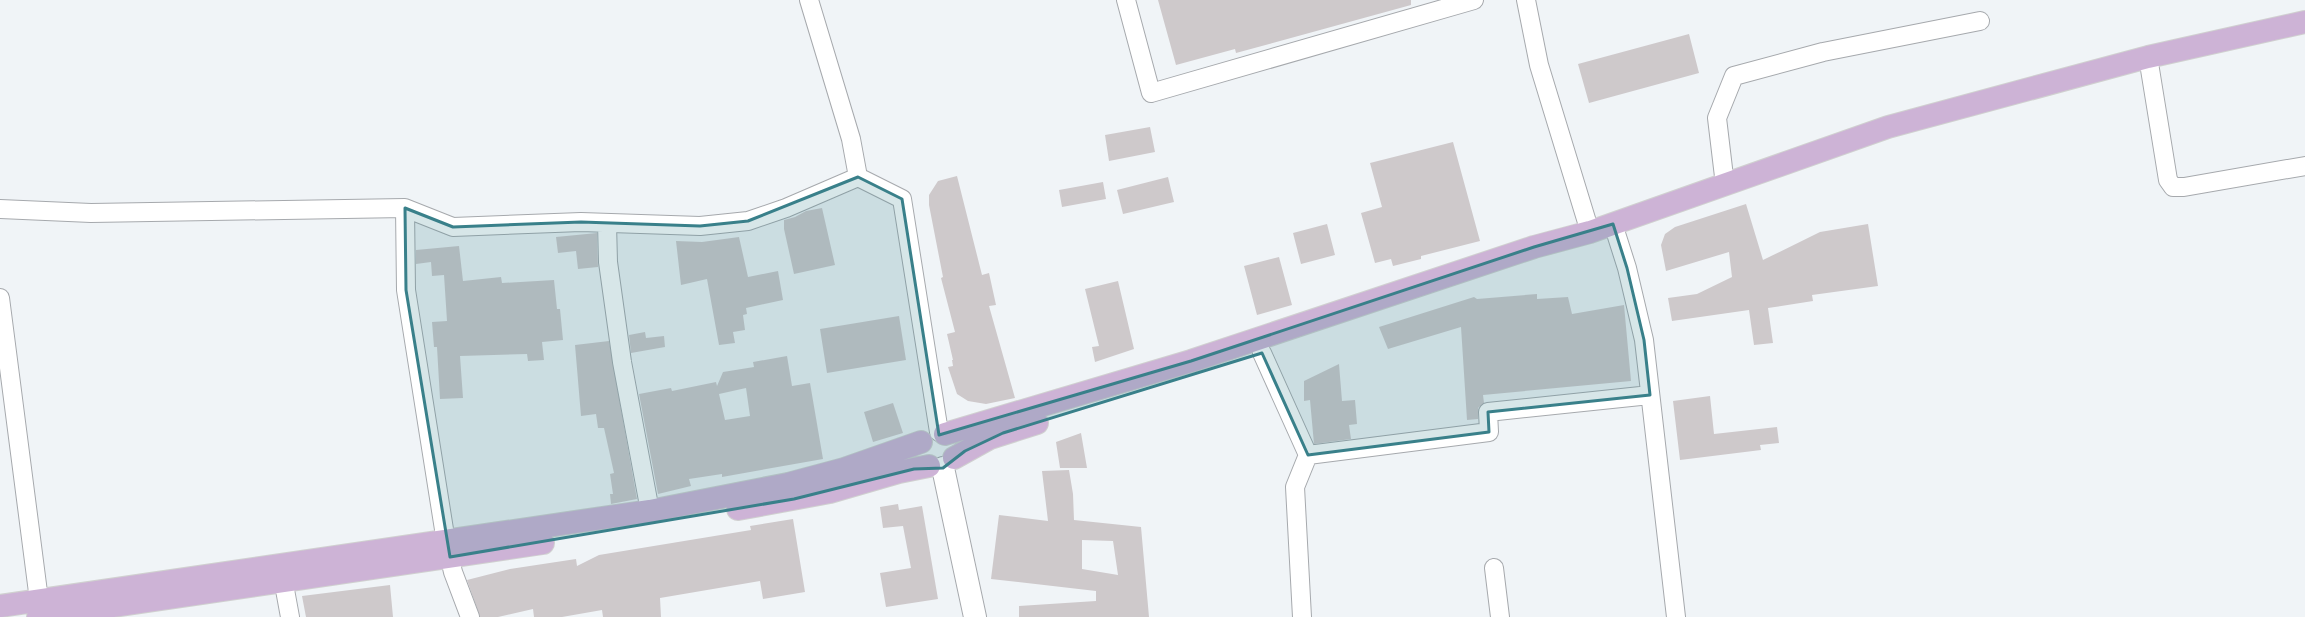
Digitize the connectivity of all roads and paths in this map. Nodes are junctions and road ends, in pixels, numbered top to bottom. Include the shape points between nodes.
1 (809, 0) edge
2 (1126, 0) edge
3 (1474, 0) edge
4 (1526, 0) edge
5 (1980, 21) dead end
6 (2305, 22) edge
7 (2148, 57) junction
8 (2305, 166) edge
9 (858, 177) junction
10 (1724, 185) junction
11 (405, 208) junction
12 (0, 209) edge
13 (607, 223) junction
14 (1612, 224) junction
15 (1590, 232) junction
16 (0, 298) edge
17 (1262, 353) junction
18 (1650, 395) junction
19 (935, 436) junction
20 (1308, 456) junction
21 (942, 464) junction
22 (828, 483) junction
23 (650, 511) junction
24 (448, 550) junction
25 (1494, 568) dead end
26 (282, 573) junction
27 (0, 606) edge
28 (38, 608) edge
29 (290, 617) edge
30 (470, 617) edge
31 (975, 617) edge
32 (1302, 617) edge
33 (1500, 617) edge
34 (1676, 617) edge

1 - 9 street via 851,139
2 - 3 street via 1151,93
4 - 15 street via 1539,65
5 - 10 street via 1824,52 1734,76 1717,118
6 - 7 main road
7 - 8 street via 2168,180 2173,187
7 - 10 main road via 1888,127
9 - 13 street via 786,208 748,221 700,226
9 - 19 street via 902,199
10 - 14 main road
11 - 12 street via 91,213
11 - 13 street via 453,227 512,223
11 - 24 street via 406,290
13 - 23 street via 608,262 622,362
14 - 15 main road
14 - 18 street via 1627,268 1644,340
15 - 17 main road via 1546,258
15 - 19 main road via 1534,247 1191,361
16 - 28 street
17 - 20 street
17 - 21 main road via 1003,433
18 - 20 street via 1488,412 1489,432
18 - 34 street
19 - 21 main road via 955,444
19 - 21 main road via 920,456
19 - 22 main road
20 - 32 street via 1295,487
21 - 22 main road
21 - 31 street
22 - 23 main road via 767,488
22 - 24 main road via 587,536
23 - 24 main road
24 - 26 main road
24 - 30 street via 453,572
25 - 33 street
26 - 28 main road
26 - 29 street
27 - 28 main road

